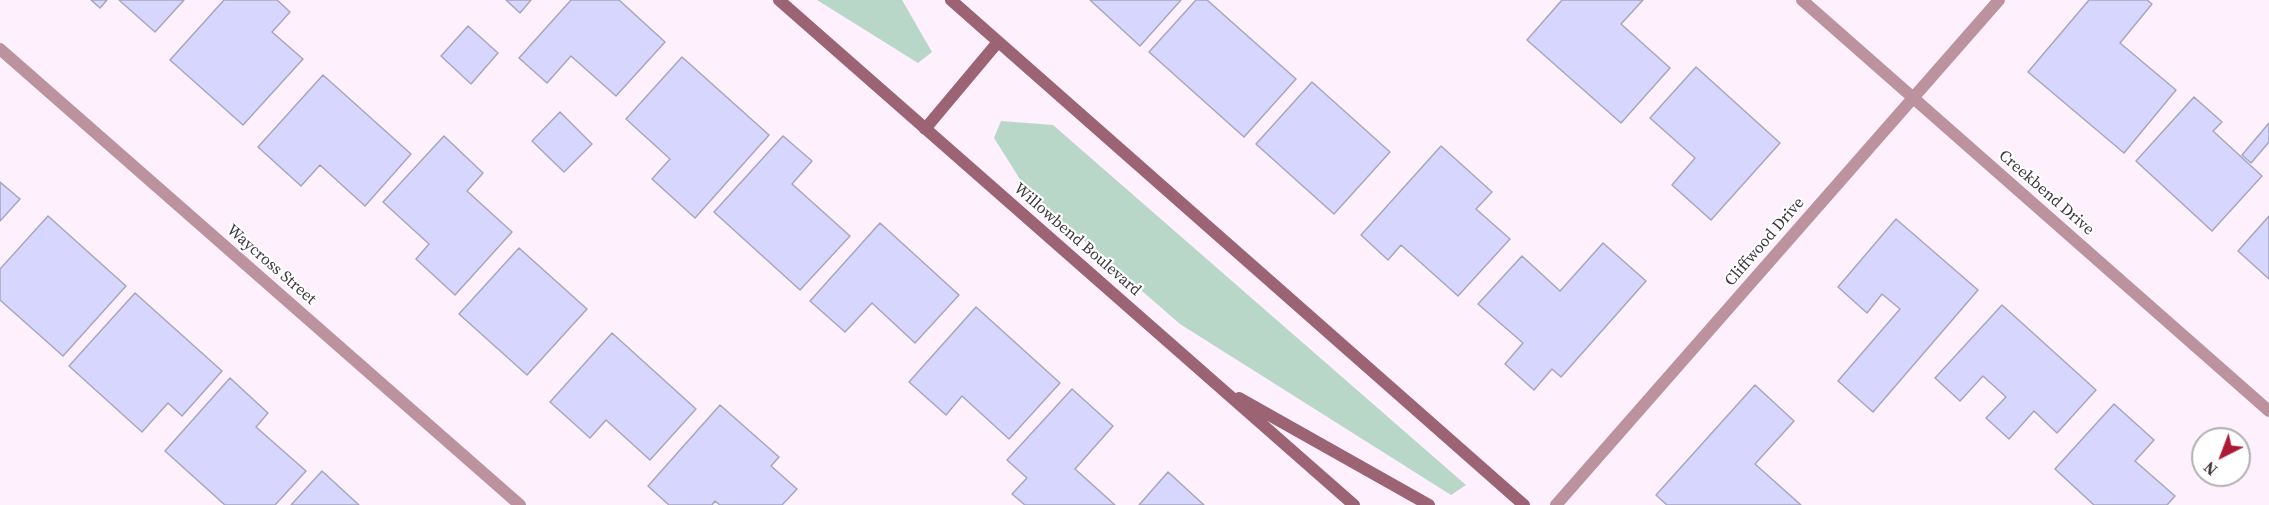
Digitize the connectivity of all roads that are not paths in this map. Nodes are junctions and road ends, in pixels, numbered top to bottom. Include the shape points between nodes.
1 (779, 0) edge
2 (951, 0) edge
3 (1802, 0) edge
4 (1999, 0) edge
5 (998, 42) junction
6 (0, 50) edge
7 (1913, 97) junction
8 (925, 129) junction
9 (1217, 385) junction
10 (2269, 411) edge
11 (520, 505) edge
12 (1354, 505) edge
13 (1429, 505) edge
14 (1524, 505) edge
15 (1556, 505) edge

1 - 8 main road, Willowbend Boulevard
2 - 5 main road
3 - 7 street, Creekbend Drive
4 - 7 street, Cliffwood Drive
5 - 8 main road
5 - 14 main road
6 - 11 street, Waycross Street
7 - 10 street, Creekbend Drive
7 - 15 street, Cliffwood Drive
8 - 9 main road, Willowbend Boulevard
9 - 12 main road, Willowbend Boulevard
9 - 13 main road

